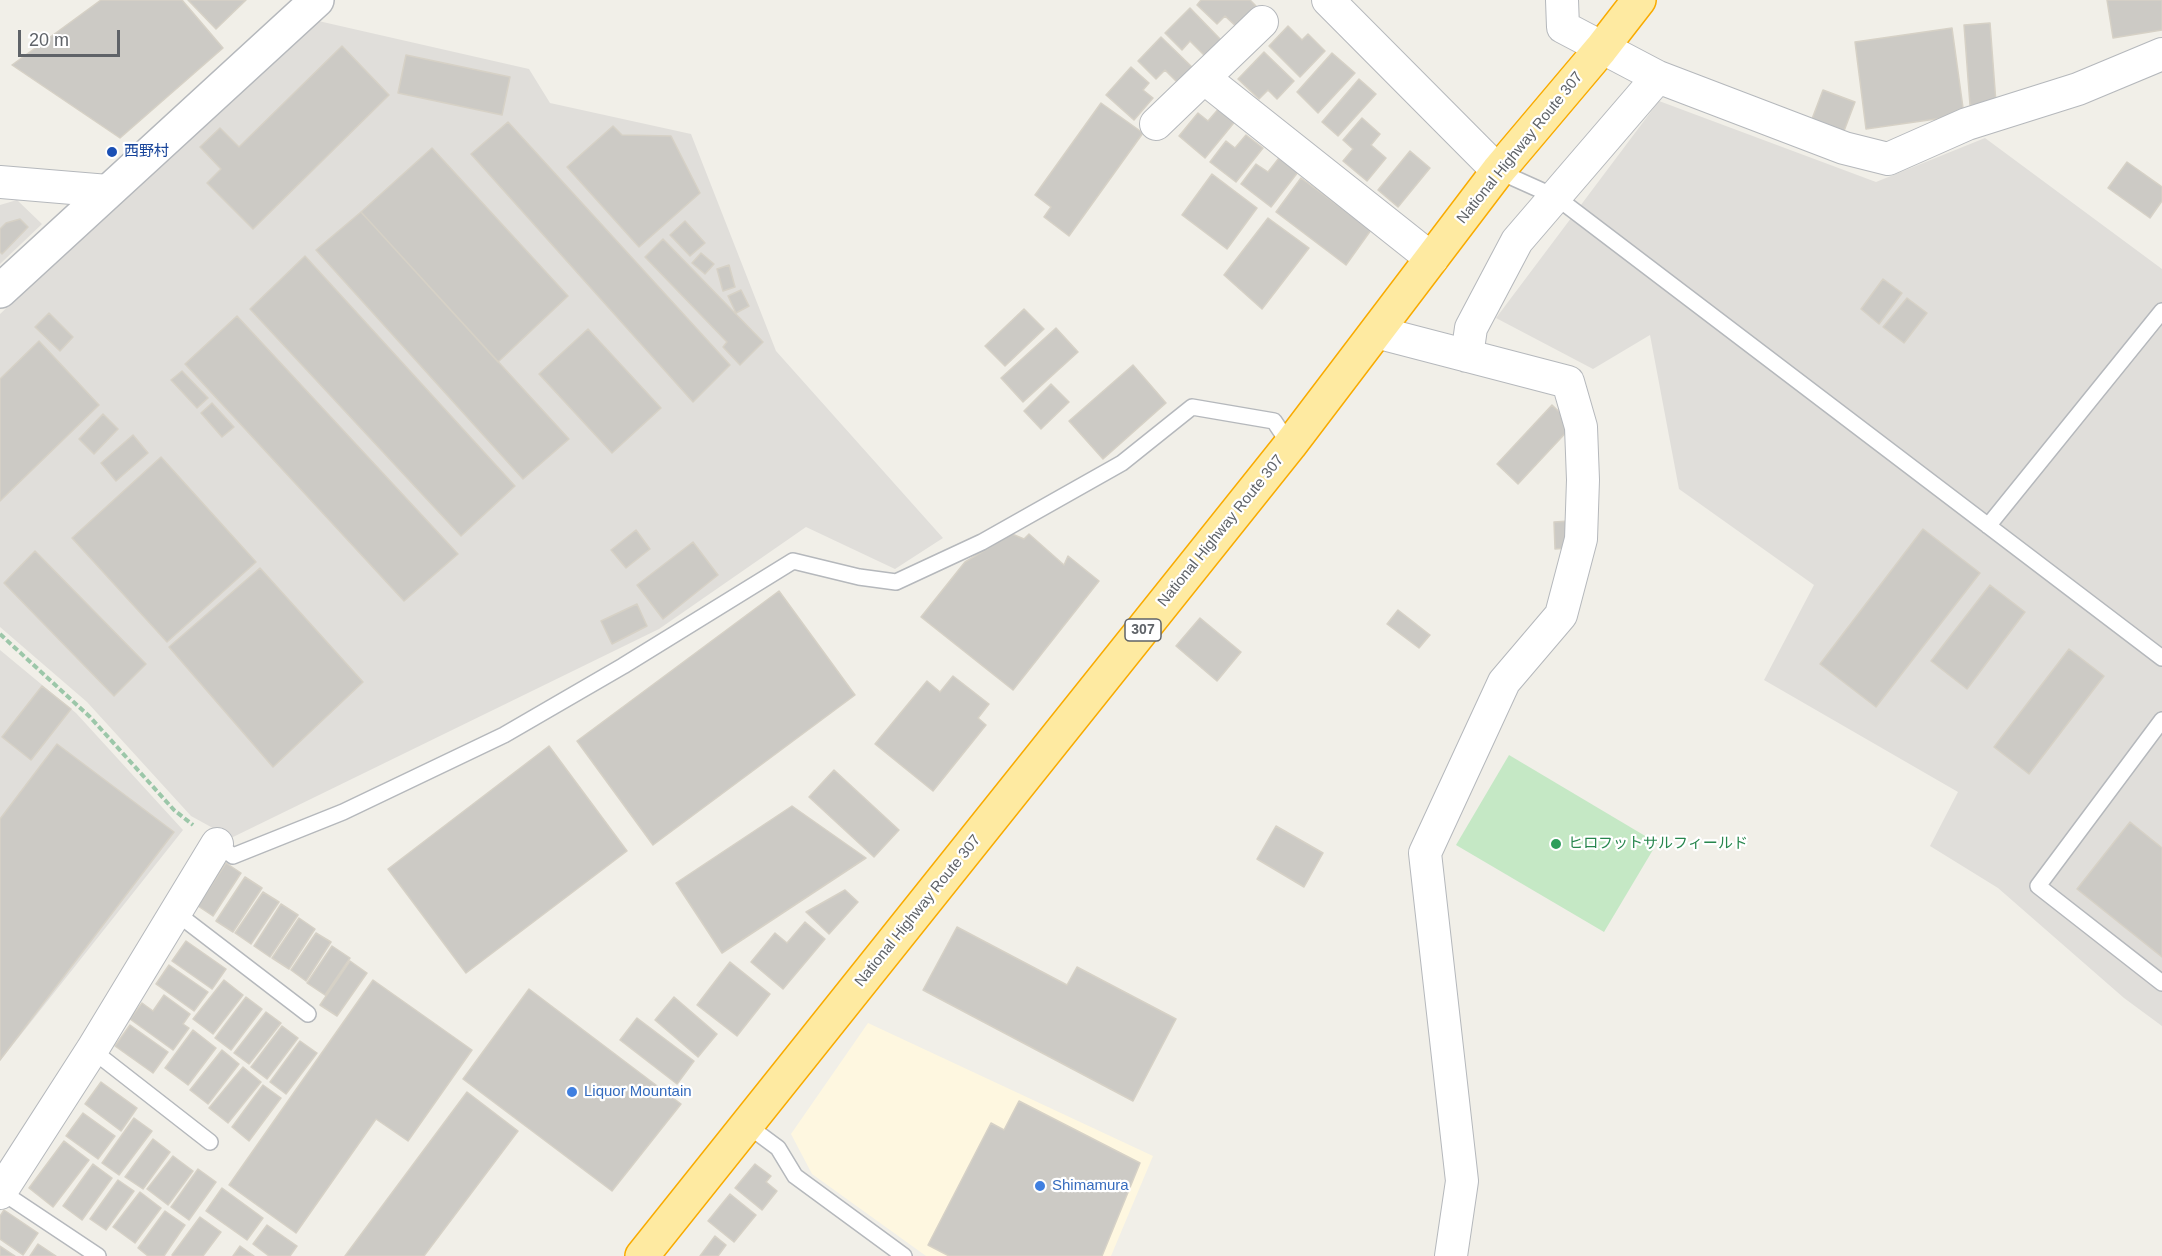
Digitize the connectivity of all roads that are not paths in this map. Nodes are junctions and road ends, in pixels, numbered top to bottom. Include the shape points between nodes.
1 (317, 0) edge
2 (1328, 0) edge
3 (1562, 0) edge
4 (1639, 0) edge
5 (1262, 22) dead end
6 (1601, 49) junction
7 (2162, 54) edge
8 (1658, 77) junction
9 (1204, 78) junction
10 (1156, 124) dead end
11 (1498, 171) junction
12 (0, 182) edge
13 (108, 191) junction
14 (1556, 197) junction
15 (1432, 259) junction
16 (0, 291) edge
17 (2162, 311) edge
18 (1376, 332) junction
19 (1467, 356) junction
20 (1290, 445) junction
21 (1988, 526) junction
22 (2162, 658) edge
23 (2162, 720) edge
24 (217, 844) joint
25 (175, 912) junction
26 (2162, 983) edge
27 (308, 1014) dead end
28 (92, 1050) junction
29 (747, 1125) junction
30 (210, 1142) dead end
31 (1, 1192) edge
32 (98, 1256) edge
33 (642, 1256) edge
34 (904, 1256) edge
35 (1451, 1256) edge

1 - 13 street
2 - 11 street
3 - 6 street via 1563,27
4 - 6 highway, National Highway Route 307 / 307
5 - 9 street
6 - 8 street
6 - 11 highway, National Highway Route 307 / 307
7 - 8 street via 2078,89 1967,124 1888,159 1844,148
8 - 14 street
9 - 10 street
9 - 15 street
11 - 14 lane
11 - 15 highway, National Highway Route 307 / 307
12 - 13 street
13 - 16 street
14 - 19 street via 1517,241 1471,328
14 - 21 lane
15 - 18 highway, National Highway Route 307 / 307
17 - 21 lane
18 - 19 street
18 - 20 highway, National Highway Route 307 / 307
19 - 35 street via 1568,382 1581,427 1581,539 1561,615 1504,682 1425,853 1462,1181
20 - 24 lane via 1274,421 1192,407 1122,463 982,542 896,582 793,561 504,735 343,812 233,856
20 - 29 highway, National Highway Route 307 / 307
21 - 22 lane
23 - 26 lane via 2038,886
24 - 25 street
25 - 27 lane
25 - 28 street
28 - 30 lane
28 - 31 street
29 - 33 highway, National Highway Route 307 / 307
29 - 34 lane via 778,1148 795,1176
31 - 32 lane

